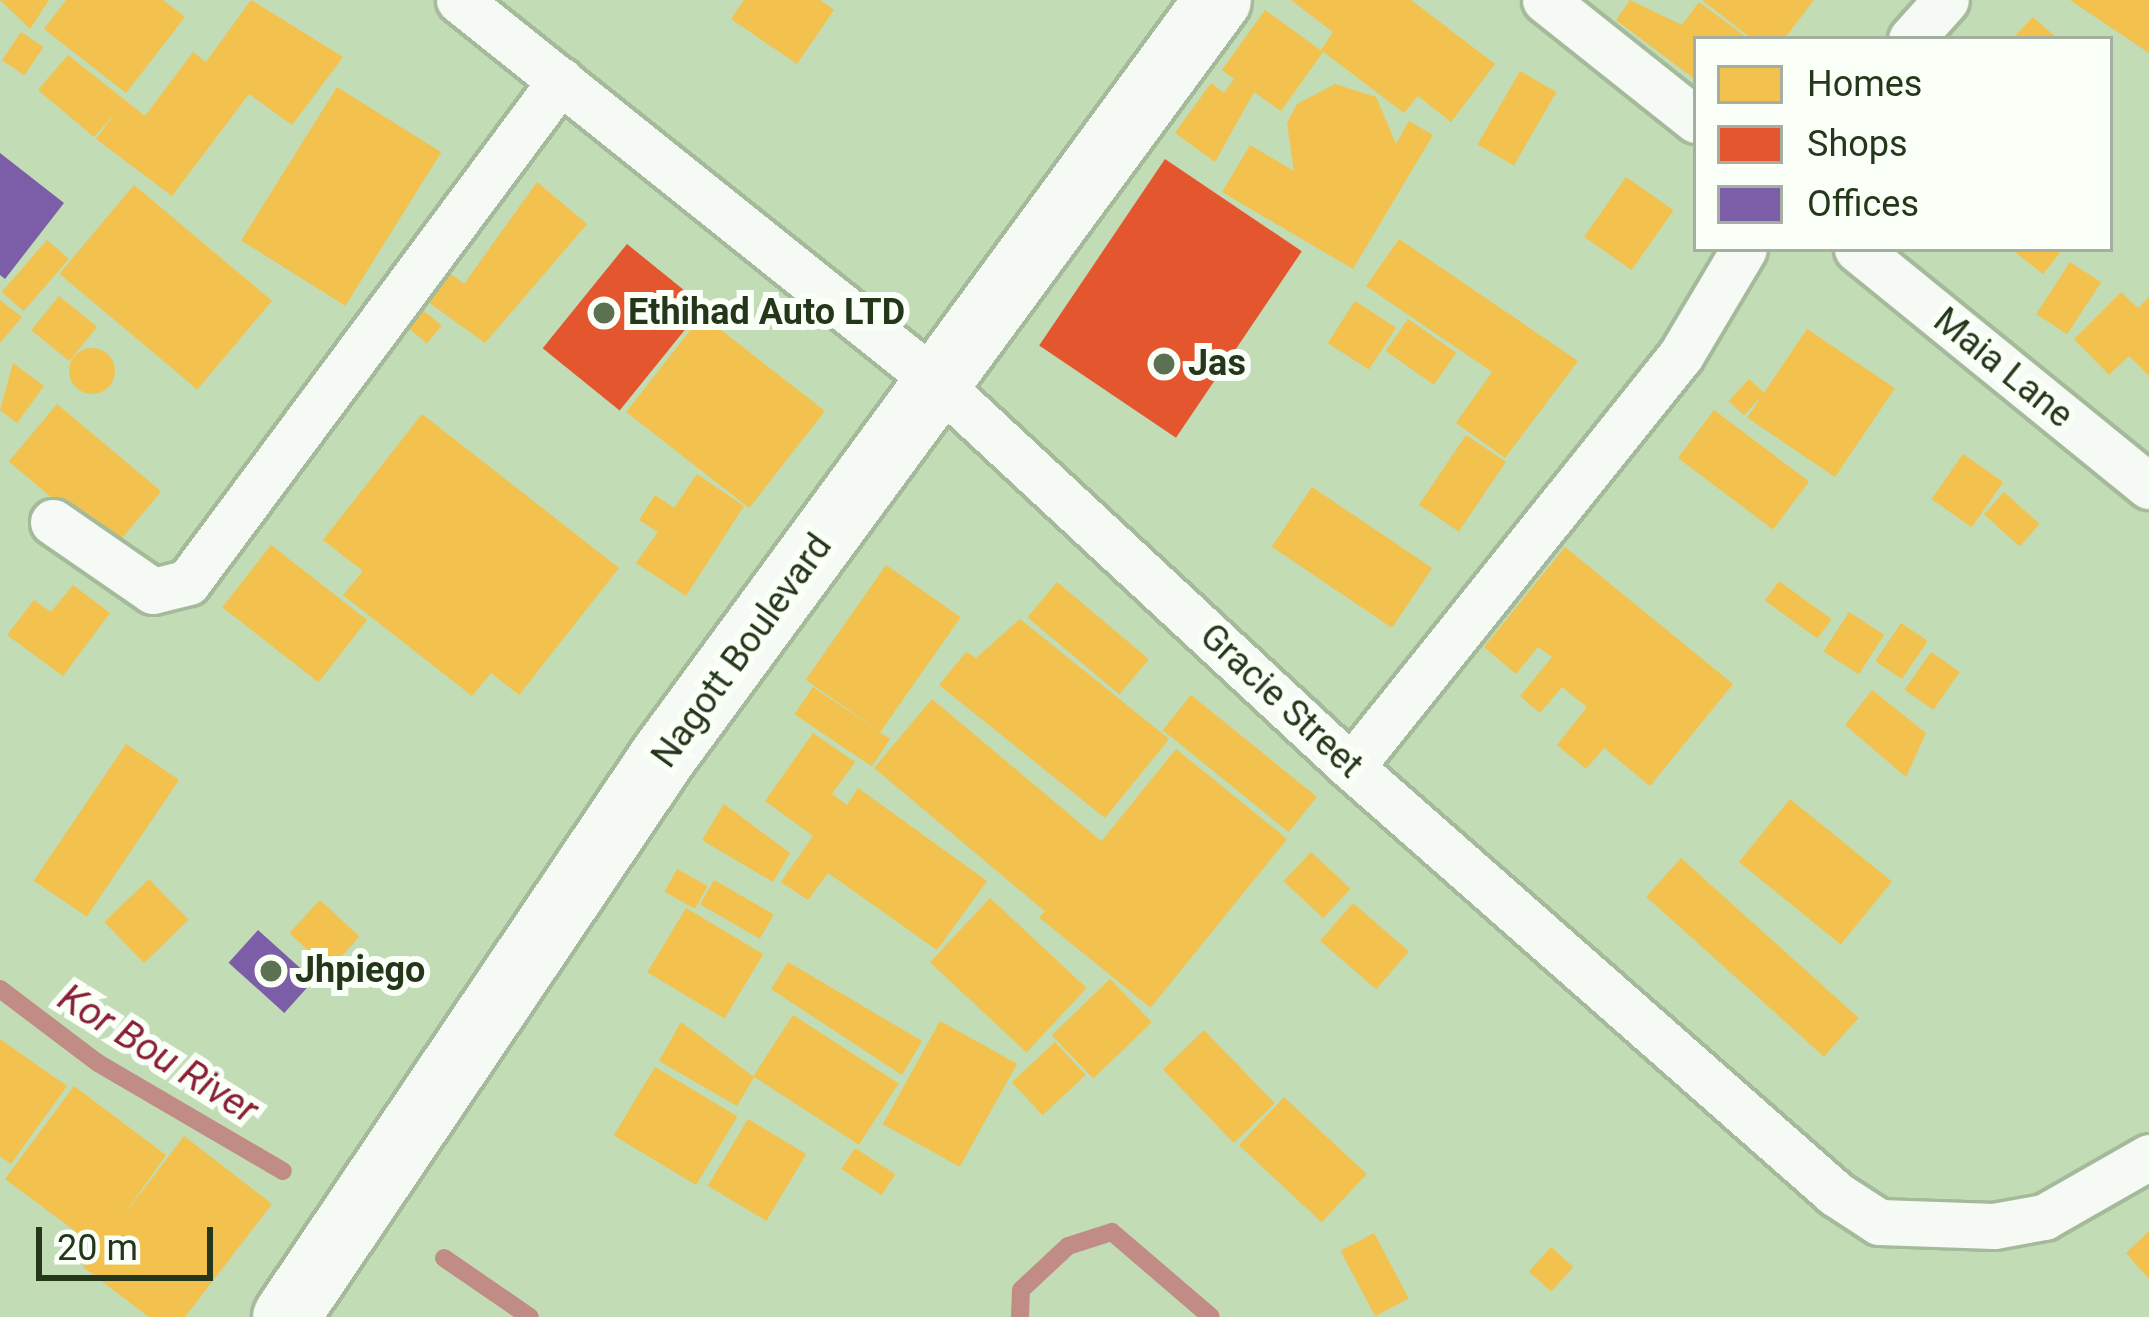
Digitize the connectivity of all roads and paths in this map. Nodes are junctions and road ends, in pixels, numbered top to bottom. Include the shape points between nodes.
1 (459, 0) edge
2 (1218, 0) edge
3 (1545, 0) edge
4 (1946, 0) edge
5 (1914, 36) edge
6 (561, 80) junction
7 (1693, 118) edge
8 (1742, 252) edge
9 (1860, 252) edge
10 (939, 384) junction
11 (2149, 486) edge
12 (53, 522) dead end
13 (1351, 767) junction
14 (2149, 1157) edge
15 (286, 1317) edge

1 - 6 street, Gracie Street
2 - 10 street, Nagott Boulevard
3 - 7 street
4 - 5 street
6 - 10 street, Gracie Street
6 - 12 street via 188,582 153,591
8 - 13 street via 1681,355
9 - 11 street, Maia Lane
10 - 13 street, Gracie Street
10 - 15 street, Nagott Boulevard via 662,758
13 - 14 street, Gracie Street via 1880,1222 1931,1231 2044,1217

